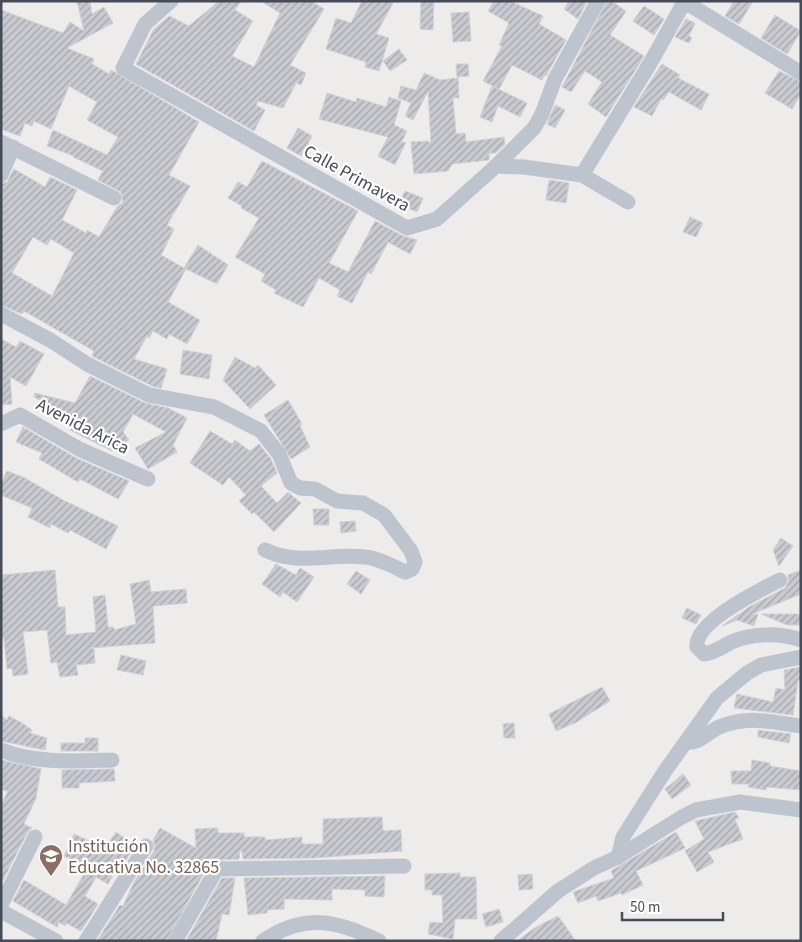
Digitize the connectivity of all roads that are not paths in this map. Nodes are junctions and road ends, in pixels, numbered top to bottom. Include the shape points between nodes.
1 (171, 1) edge
2 (598, 1) edge
3 (801, 73) edge
4 (7, 144) edge
5 (496, 166) junction
6 (1, 175) edge
7 (582, 175) junction
8 (114, 198) dead end
9 (628, 202) dead end
10 (1, 314) edge
11 (1, 424) edge
12 (148, 479) dead end
13 (265, 550) dead end
14 (780, 580) dead end
15 (801, 640) edge
16 (801, 657) edge
17 (801, 726) edge
18 (687, 742) junction
19 (1, 750) edge
20 (112, 760) dead end
21 (801, 810) edge
22 (35, 837) dead end
23 (146, 846) dead end
24 (618, 856) junction
25 (404, 866) dead end
26 (1, 905) edge
27 (1, 911) edge
28 (56, 941) edge
29 (86, 941) edge
30 (175, 941) edge
31 (264, 941) edge
32 (379, 941) edge
33 (501, 941) edge

1 - 5 street, Calle Primavera via 145,24 123,68 407,228 437,219
2 - 5 street, Calle Primavera via 555,79 534,128
3 - 7 street via 697,8 682,6
4 - 6 street
4 - 8 street
5 - 7 street
7 - 9 street
10 - 13 street via 86,364 149,395 214,407 261,431 279,454 291,483 300,488 315,489 337,501 364,503 377,510 411,550 415,562 412,569 405,572 364,557 290,559
11 - 12 street, Avenida Arica via 20,415 81,450
14 - 15 street via 746,598 702,630 697,647 704,654 709,654 736,640 757,635
16 - 18 street via 761,664 747,673 712,704
17 - 18 street via 744,720 711,731 696,742
18 - 24 street via 623,837
19 - 20 street via 34,759
21 - 24 street via 753,802 712,806 682,817
22 - 26 street
23 - 29 street
24 - 33 street via 558,891
25 - 30 street via 217,869
27 - 28 street
31 - 32 street via 274,933 293,926 325,922 352,928

